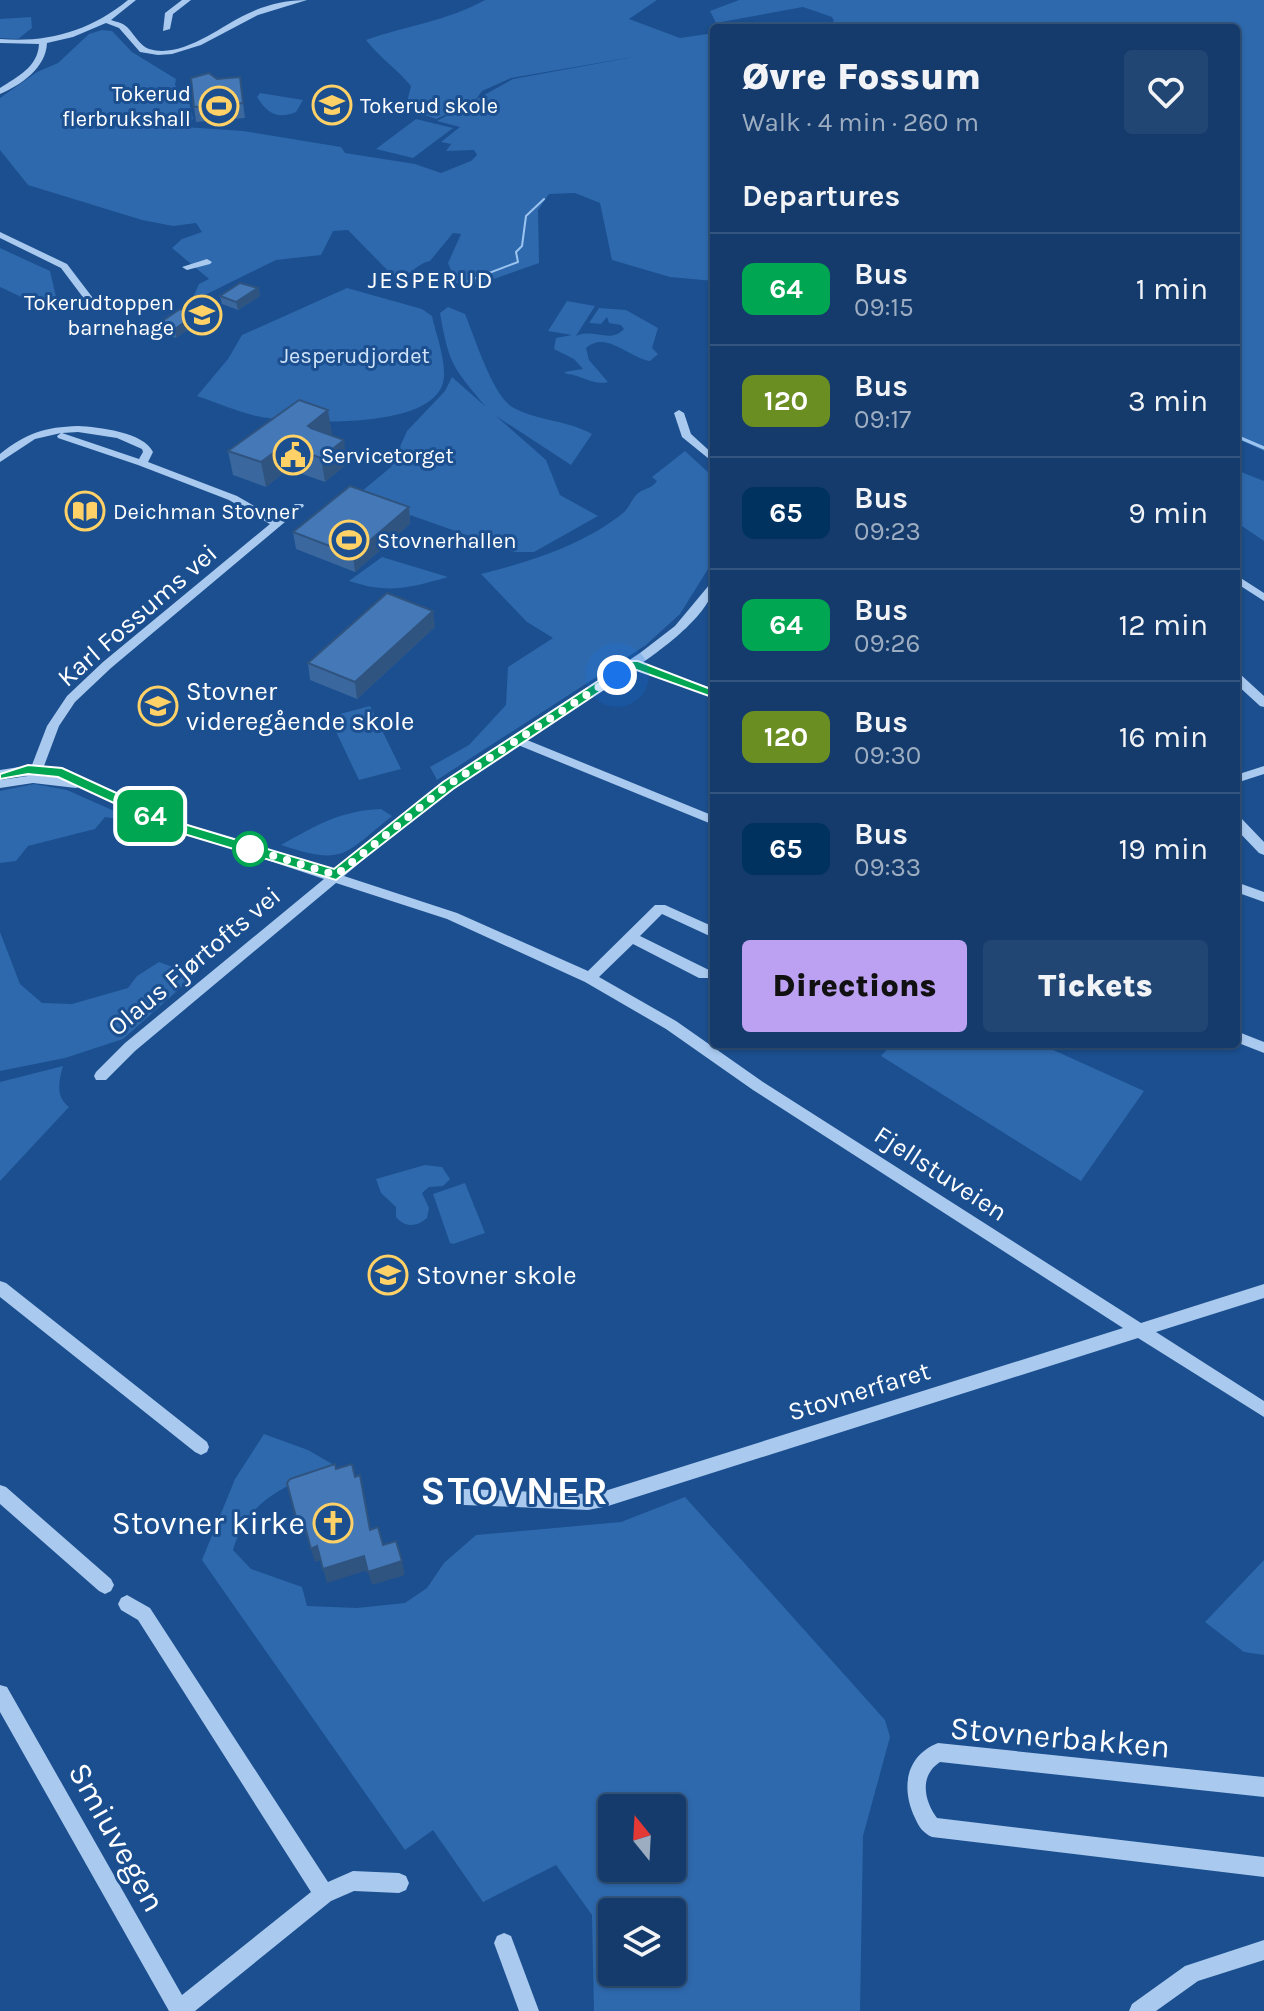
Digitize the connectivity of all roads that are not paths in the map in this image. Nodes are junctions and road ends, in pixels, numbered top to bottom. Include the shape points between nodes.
1 (132, 0) edge
2 (303, 0) edge
3 (179, 2) edge
4 (104, 20) junction
5 (166, 29) dead end
6 (0, 41) edge
7 (43, 42) junction
8 (0, 92) edge
9 (0, 235) edge
10 (207, 262) dead end
11 (187, 267) dead end
12 (94, 306) dead end
13 (679, 413) dead end
14 (46, 433) junction
15 (710, 457) edge
16 (0, 459) edge
17 (142, 463) junction
18 (299, 506) dead end
19 (278, 524) junction
20 (1240, 581) edge
21 (710, 591) edge
22 (1264, 598) edge
23 (633, 664) junction
24 (1240, 681) edge
25 (710, 692) edge
26 (1264, 703) edge
27 (516, 740) junction
28 (1264, 770) edge
29 (0, 774) edge
30 (34, 774) junction
31 (1240, 778) edge
32 (0, 784) edge
33 (710, 819) edge
34 (1240, 825) edge
35 (1264, 850) edge
36 (336, 875) junction
37 (1240, 888) edge
38 (1264, 896) edge
39 (710, 931) edge
40 (631, 937) junction
41 (704, 974) dead end
42 (590, 978) junction
43 (1240, 1038) edge
44 (1264, 1048) edge
45 (101, 1076) dead end
46 (0, 1288) edge
47 (1264, 1291) edge
48 (1136, 1329) junction
49 (1264, 1410) edge
50 (201, 1447) dead end
51 (0, 1493) edge
52 (464, 1497) dead end
53 (105, 1585) dead end
54 (127, 1604) dead end
55 (0, 1694) edge
56 (1264, 1787) edge
57 (1264, 1867) edge
58 (399, 1883) dead end
59 (324, 1894) junction
60 (504, 1943) dead end
61 (1264, 1950) edge
62 (179, 2011) edge
63 (529, 2011) edge
64 (1139, 2011) edge

1 - 4 street
2 - 4 street via 256,13 171,53 143,50 122,26
3 - 5 street via 167,12
4 - 7 street
6 - 7 street
7 - 8 street via 33,68
9 - 12 street via 64,266
10 - 11 street
13 - 15 street via 686,435
14 - 16 street via 20,443
14 - 17 street
14 - 17 street via 110,432 146,447
17 - 19 street via 233,498
18 - 19 street, Karl Fossums vei
19 - 30 street, Karl Fossums vei via 86,683 57,719
20 - 22 street
21 - 23 street, Olaus Fjørtofts vei via 679,629
23 - 25 street
23 - 27 street, Olaus Fjørtofts vei
24 - 26 street
27 - 33 street
27 - 36 street, Olaus Fjørtofts vei via 427,800
28 - 31 street
29 - 30 street, Fjellstuveien
30 - 32 street, Fjellstuveien
30 - 36 street, Fjellstuveien via 80,784 179,827
34 - 35 street
36 - 42 street, Fjellstuveien via 493,933
36 - 45 street, Olaus Fjørtofts vei
37 - 38 street
39 - 40 street via 660,908
40 - 41 street
40 - 42 street
42 - 48 street, Fjellstuveien via 671,1025
43 - 44 street
46 - 50 street
47 - 48 street, Stovnerfaret
48 - 49 street, Fjellstuveien
48 - 52 street, Stovnerfaret via 608,1498 588,1502
51 - 53 street
54 - 59 street via 144,1614
55 - 62 street, Smiuvegen
56 - 57 street, Stovnerbakken via 938,1752 917,1769 917,1803 932,1827
58 - 59 street, Smiuvegen via 353,1881
59 - 62 street, Smiuvegen
60 - 63 street
61 - 64 street via 1192,1973

